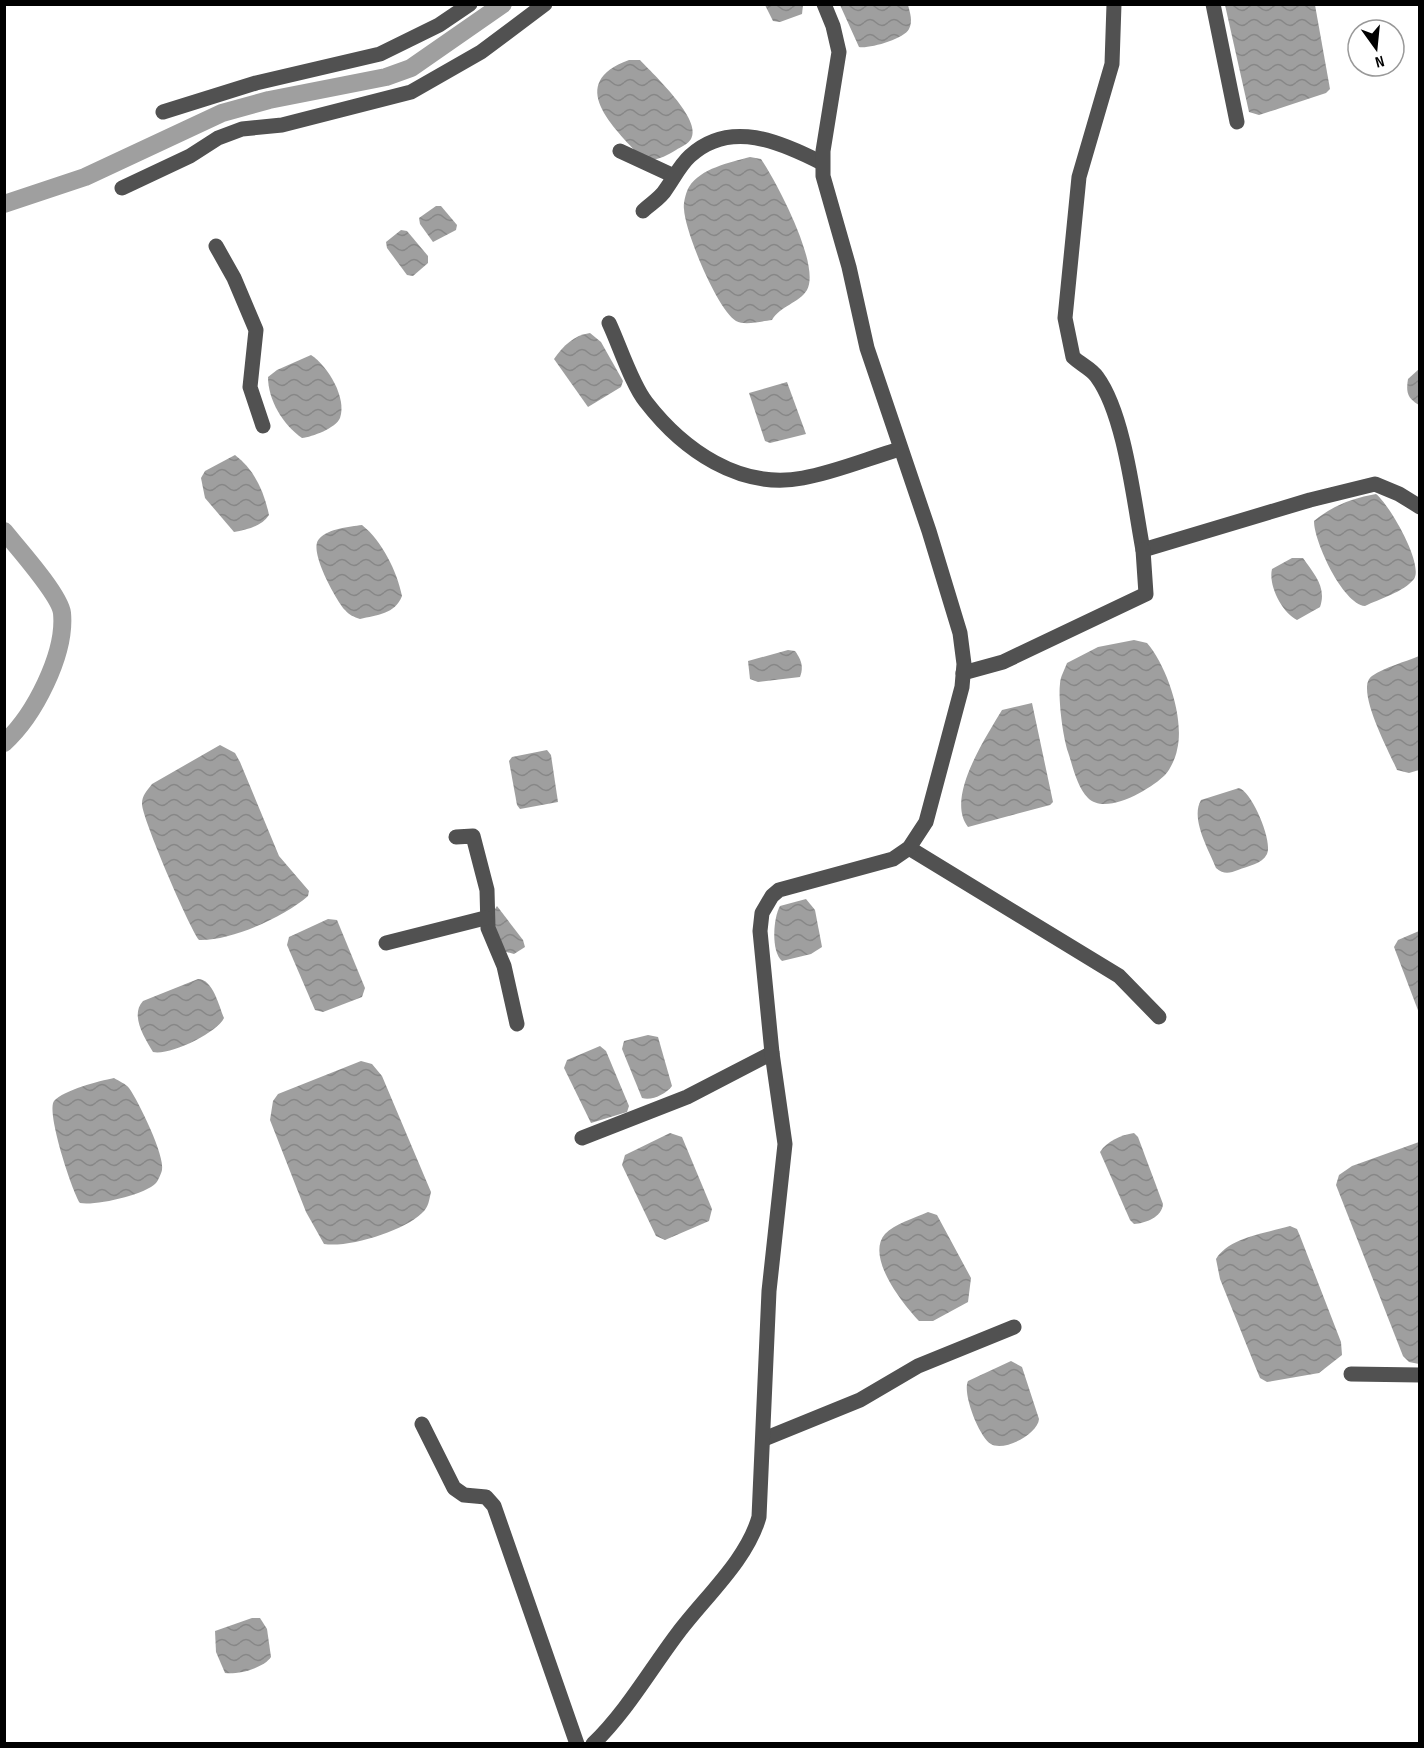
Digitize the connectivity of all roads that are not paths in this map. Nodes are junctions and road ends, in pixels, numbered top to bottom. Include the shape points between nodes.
1 (470, 4) edge
2 (545, 4) edge
3 (824, 4) edge
4 (1114, 4) edge
5 (1212, 4) edge
6 (163, 112) dead end
7 (1237, 122) dead end
8 (620, 151) dead end
9 (822, 163) junction
10 (674, 176) junction
11 (122, 188) dead end
12 (643, 211) dead end
13 (216, 246) dead end
14 (609, 323) dead end
15 (263, 426) dead end
16 (900, 448) junction
17 (1419, 507) edge
18 (1143, 550) junction
19 (963, 673) junction
20 (456, 837) dead end
21 (909, 848) junction
22 (486, 918) junction
23 (386, 943) dead end
24 (1159, 1017) dead end
25 (517, 1024) dead end
26 (772, 1053) junction
27 (582, 1138) dead end
28 (1014, 1328) dead end
29 (1351, 1374) dead end
30 (1419, 1375) edge
31 (422, 1424) dead end
32 (764, 1439) junction
33 (577, 1743) edge
34 (593, 1743) edge

1 - 6 street via 380,54 256,83
2 - 11 street via 481,52 411,92 282,125 242,129
3 - 9 street via 839,52
4 - 18 street via 1112,64 1079,177 1065,318 1072,357 1096,374 1112,410 1124,447
5 - 7 street
8 - 10 street
9 - 10 street via 785,144 758,136 738,136 710,142 690,156
9 - 16 street via 864,340
10 - 12 street via 665,192
13 - 15 street via 256,330 250,387
14 - 16 street via 644,401 685,443 723,468 755,478 804,478
16 - 19 street via 960,633
17 - 18 street via 1375,484
18 - 19 street via 1146,594 1003,662
19 - 21 street via 928,814
20 - 22 street via 473,837 487,890
21 - 24 street via 1119,976
21 - 26 street via 893,860 779,890 772,896 762,913 760,932
22 - 23 street
22 - 25 street via 504,966
26 - 27 street via 687,1097
26 - 32 street via 785,1144 769,1291
28 - 32 street via 918,1366 860,1400
29 - 30 street
31 - 33 street via 454,1488 464,1495 486,1497 494,1506
32 - 34 street via 759,1516 746,1548

